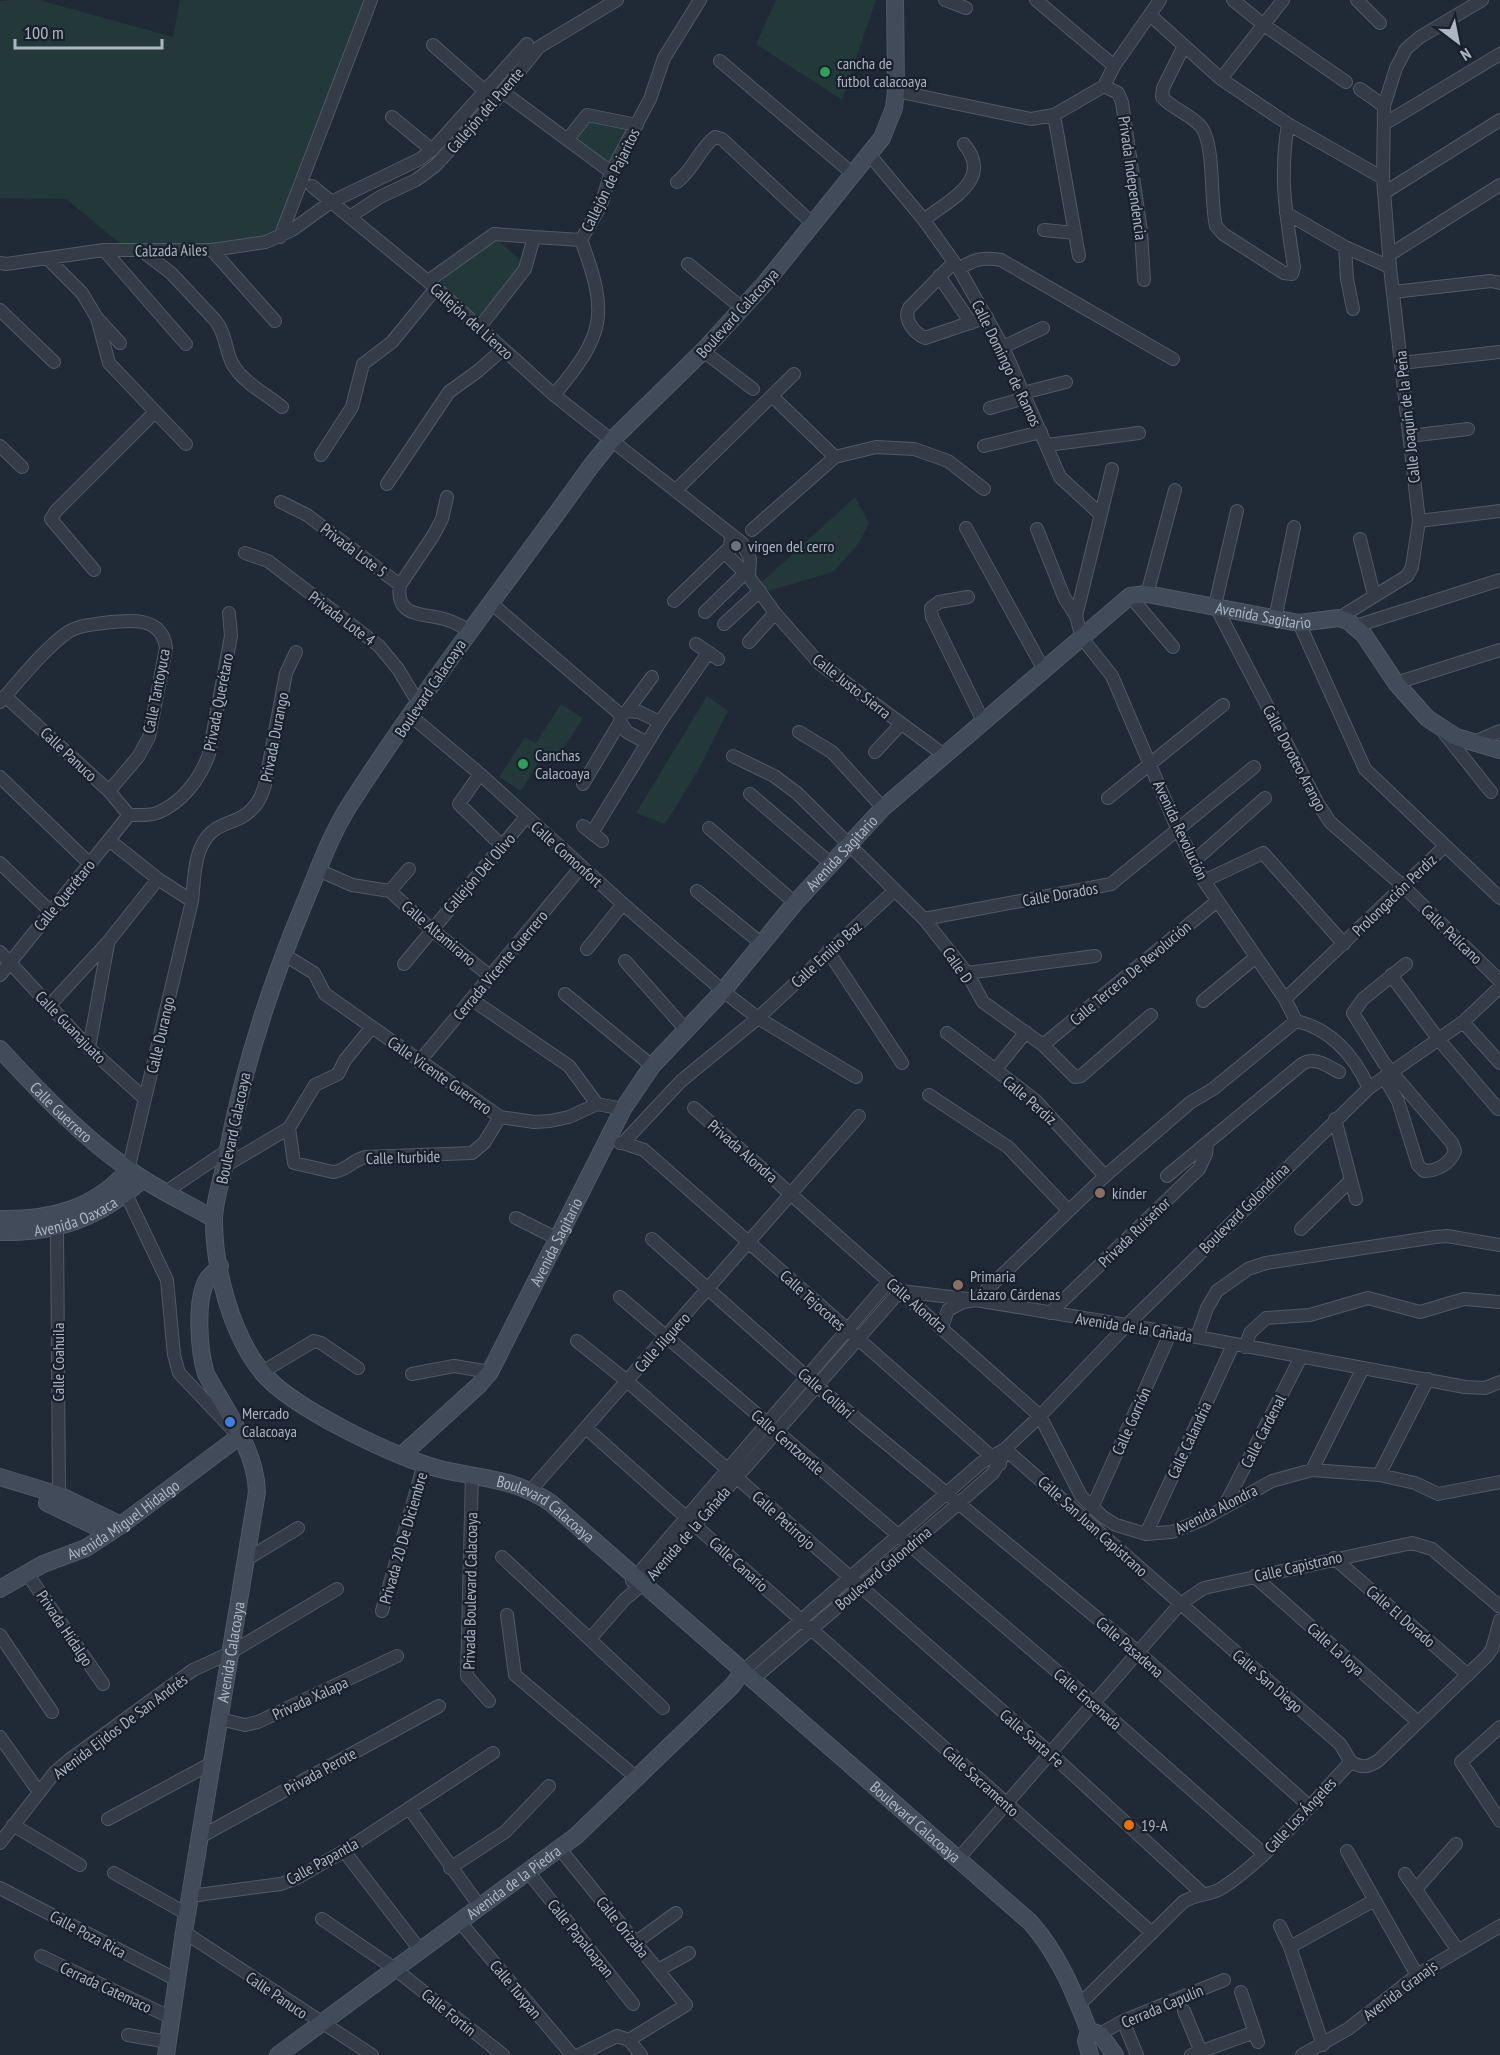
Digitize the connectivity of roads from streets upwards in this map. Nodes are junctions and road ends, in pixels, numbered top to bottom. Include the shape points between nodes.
1 (371, 0) edge
2 (700, 0) edge
3 (895, 0) edge
4 (945, 0) edge
5 (1036, 0) edge
6 (1233, 0) edge
7 (1282, 0) edge
8 (1358, 0) edge
9 (1482, 0) edge
10 (612, 1) edge
11 (1153, 5) edge
12 (966, 8) dead end
13 (1380, 23) dead end
14 (1264, 25) junction
15 (527, 44) dead end
16 (433, 45) dead end
17 (1184, 46) junction
18 (1500, 54) edge
19 (720, 61) dead end
20 (1114, 66) junction
21 (1221, 79) junction
22 (1346, 82) dead end
23 (1104, 86) junction
24 (1360, 89) dead end
25 (896, 91) junction
26 (486, 92) junction
27 (503, 92) junction
28 (1384, 106) junction
29 (1054, 115) junction
30 (392, 117) dead end
31 (1500, 120) edge
32 (1288, 124) junction
33 (1384, 124) junction
34 (637, 125) junction
35 (568, 139) junction
36 (964, 144) dead end
37 (432, 150) junction
38 (869, 154) junction
39 (611, 172) junction
40 (853, 174) junction
41 (1383, 178) junction
42 (677, 182) dead end
43 (1500, 185) edge
44 (312, 186) dead end
45 (1384, 193) junction
46 (331, 202) junction
47 (1286, 213) junction
48 (351, 216) junction
49 (924, 220) junction
50 (813, 224) junction
51 (1044, 230) dead end
52 (1075, 233) junction
53 (280, 237) junction
54 (534, 237) junction
55 (581, 240) junction
56 (1345, 247) junction
57 (104, 250) junction
58 (212, 250) junction
59 (142, 251) junction
60 (1078, 256) dead end
61 (48, 258) junction
62 (1390, 261) junction
63 (688, 264) dead end
64 (956, 266) junction
65 (2, 267) edge
66 (939, 276) junction
67 (1144, 280) dead end
68 (1500, 283) edge
69 (432, 284) junction
70 (1393, 292) junction
71 (742, 308) junction
72 (1353, 309) dead end
73 (0, 310) edge
74 (987, 317) junction
75 (97, 318) junction
76 (275, 321) dead end
77 (971, 322) junction
78 (1043, 327) dead end
79 (479, 328) junction
80 (120, 343) dead end
81 (186, 344) dead end
82 (1003, 347) junction
83 (502, 350) junction
84 (704, 351) junction
85 (1500, 352) edge
86 (1173, 359) dead end
87 (54, 362) dead end
88 (1401, 363) junction
89 (794, 374) dead end
90 (1065, 382) dead end
91 (753, 388) dead end
92 (554, 394) junction
93 (1024, 395) junction
94 (771, 396) junction
95 (282, 407) dead end
96 (990, 408) dead end
97 (155, 412) junction
98 (1468, 429) dead end
99 (1041, 432) junction
100 (1139, 433) dead end
101 (1409, 436) junction
102 (612, 440) junction
103 (186, 444) dead end
104 (1047, 445) junction
105 (0, 446) edge
106 (984, 446) dead end
107 (321, 455) dead end
108 (835, 457) junction
109 (22, 467) dead end
110 (1112, 469) dead end
111 (387, 484) dead end
112 (677, 489) junction
113 (984, 489) dead end
114 (1174, 490) dead end
115 (447, 496) dead end
116 (281, 502) dead end
117 (1238, 511) dead end
118 (1500, 511) edge
119 (1100, 514) junction
120 (1419, 521) junction
121 (1294, 527) dead end
122 (966, 528) dead end
123 (1037, 529) dead end
124 (752, 530) dead end
125 (1360, 539) dead end
126 (729, 543) junction
127 (245, 553) dead end
128 (94, 570) dead end
129 (747, 575) junction
130 (1500, 580) edge
131 (400, 585) junction
132 (760, 591) junction
133 (1147, 594) junction
134 (1374, 595) junction
135 (1130, 596) junction
136 (968, 597) dead end
137 (674, 601) dead end
138 (490, 603) junction
139 (1215, 605) junction
140 (705, 612) dead end
141 (229, 613) dead end
142 (775, 613) junction
143 (1076, 616) junction
144 (1339, 618) junction
145 (1275, 619) junction
146 (1299, 623) junction
147 (724, 624) dead end
148 (1356, 626) junction
149 (470, 631) junction
150 (1082, 638) junction
151 (749, 642) dead end
152 (696, 644) dead end
153 (1173, 647) dead end
154 (1500, 650) edge
155 (296, 652) dead end
156 (1044, 670) junction
157 (652, 677) dead end
158 (1396, 683) junction
159 (3, 699) edge
160 (1222, 705) dead end
161 (415, 710) junction
162 (622, 716) junction
163 (983, 721) junction
164 (660, 722) junction
165 (901, 723) junction
166 (1442, 729) junction
167 (1500, 731) edge
168 (799, 732) dead end
169 (1474, 742) junction
170 (646, 743) junction
171 (1500, 750) edge
172 (875, 752) dead end
173 (944, 755) junction
174 (733, 756) dead end
175 (1149, 764) junction
176 (1254, 767) dead end
177 (480, 774) junction
178 (0, 777) edge
179 (583, 784) dead end
180 (109, 791) junction
181 (1491, 792) dead end
182 (750, 794) dead end
183 (1107, 798) dead end
184 (1265, 798) dead end
185 (884, 808) junction
186 (129, 815) junction
187 (526, 817) junction
188 (709, 828) dead end
189 (1178, 830) junction
190 (592, 834) dead end
191 (109, 840) junction
192 (848, 843) junction
193 (502, 846) junction
194 (1444, 847) junction
195 (1194, 861) junction
196 (0, 863) edge
197 (89, 863) junction
198 (830, 863) junction
199 (582, 867) junction
200 (409, 869) dead end
201 (318, 870) junction
202 (158, 879) junction
203 (1204, 881) junction
204 (1404, 887) junction
205 (895, 890) junction
206 (390, 891) junction
207 (697, 891) dead end
208 (1500, 898) edge
209 (192, 901) junction
210 (1216, 902) junction
211 (795, 903) junction
212 (623, 904) junction
213 (51, 912) junction
214 (924, 919) junction
215 (431, 928) junction
216 (108, 942) junction
217 (762, 944) junction
218 (1344, 944) junction
219 (587, 949) dead end
220 (828, 951) junction
221 (0, 952) edge
222 (283, 954) junction
223 (1095, 956) dead end
224 (1256, 957) junction
225 (624, 961) dead end
226 (11, 962) junction
227 (404, 964) dead end
228 (1406, 964) dead end
229 (967, 973) junction
230 (0, 975) edge
231 (1391, 975) junction
232 (490, 976) junction
233 (1500, 981) edge
234 (1500, 987) edge
235 (723, 991) junction
236 (565, 994) dead end
237 (471, 999) junction
238 (1285, 999) junction
239 (1203, 1001) dead end
240 (49, 1006) junction
241 (1151, 1015) dead end
242 (758, 1018) junction
243 (1294, 1018) junction
244 (1463, 1022) junction
245 (372, 1027) junction
246 (686, 1030) junction
247 (1026, 1032) junction
248 (947, 1033) dead end
249 (1439, 1040) junction
250 (1043, 1045) junction
251 (89, 1048) junction
252 (0, 1049) edge
253 (419, 1062) junction
254 (902, 1063) dead end
255 (1500, 1063) edge
256 (652, 1066) junction
257 (996, 1069) junction
258 (1339, 1072) dead end
259 (1388, 1074) junction
260 (856, 1077) dead end
261 (1369, 1088) junction
262 (930, 1095) dead end
263 (145, 1099) junction
264 (597, 1104) junction
265 (694, 1108) dead end
266 (623, 1109) junction
267 (1498, 1109) dead end
268 (859, 1116) dead end
269 (500, 1117) junction
270 (1335, 1119) junction
271 (289, 1128) junction
272 (1320, 1133) junction
273 (623, 1143) junction
274 (1207, 1144) junction
275 (606, 1145) junction
276 (1343, 1150) junction
277 (226, 1157) junction
278 (128, 1170) junction
279 (1105, 1176) junction
280 (1167, 1176) dead end
281 (143, 1179) junction
282 (1351, 1180) junction
283 (167, 1191) junction
284 (126, 1194) junction
285 (793, 1195) junction
286 (1356, 1199) dead end
287 (1068, 1210) junction
288 (516, 1218) dead end
289 (0, 1219) edge
290 (214, 1219) junction
291 (57, 1228) junction
292 (1301, 1229) dead end
293 (0, 1232) edge
294 (556, 1238) junction
295 (652, 1239) dead end
296 (749, 1244) junction
297 (1500, 1245) edge
298 (220, 1266) junction
299 (889, 1281) junction
300 (709, 1289) junction
301 (900, 1291) junction
302 (620, 1297) dead end
303 (976, 1300) junction
304 (1500, 1302) edge
305 (1050, 1313) junction
306 (942, 1327) junction
307 (1125, 1327) junction
308 (847, 1330) junction
309 (1170, 1334) junction
310 (667, 1336) junction
311 (1197, 1337) junction
312 (857, 1340) junction
313 (578, 1341) dead end
314 (1239, 1346) junction
315 (1301, 1357) junction
316 (358, 1368) dead end
317 (1363, 1368) junction
318 (262, 1372) junction
319 (490, 1372) junction
320 (412, 1374) dead end
321 (807, 1376) junction
322 (1428, 1379) junction
323 (627, 1381) junction
324 (1500, 1382) edge
325 (817, 1386) junction
326 (1040, 1416) junction
327 (766, 1423) junction
328 (586, 1428) junction
329 (776, 1432) junction
330 (240, 1436) junction
331 (1005, 1449) junction
332 (402, 1455) junction
333 (996, 1460) junction
334 (424, 1464) junction
335 (727, 1469) junction
336 (1312, 1470) junction
337 (472, 1474) junction
338 (1379, 1476) junction
339 (0, 1477) edge
340 (737, 1477) junction
341 (1500, 1482) edge
342 (0, 1489) edge
343 (531, 1490) junction
344 (59, 1495) junction
345 (945, 1495) junction
346 (958, 1504) junction
347 (1225, 1505) junction
348 (1092, 1508) junction
349 (690, 1521) junction
350 (298, 1528) dead end
351 (115, 1529) junction
352 (1146, 1534) junction
353 (897, 1536) junction
354 (910, 1546) junction
355 (502, 1557) dead end
356 (1334, 1558) junction
357 (248, 1559) junction
358 (26, 1572) junction
359 (1254, 1576) junction
360 (849, 1578) junction
361 (639, 1580) junction
362 (860, 1587) junction
363 (0, 1588) edge
364 (337, 1589) dead end
365 (1180, 1604) junction
366 (1500, 1607) edge
367 (382, 1611) dead end
368 (507, 1615) dead end
369 (800, 1620) junction
370 (1500, 1620) edge
371 (810, 1629) junction
372 (0, 1635) edge
373 (590, 1639) junction
374 (1138, 1652) junction
375 (230, 1653) junction
376 (398, 1656) dead end
377 (1468, 1675) junction
378 (747, 1676) junction
379 (103, 1684) dead end
380 (489, 1701) dead end
381 (1094, 1703) junction
382 (439, 1706) dead end
383 (663, 1708) dead end
384 (52, 1712) dead end
385 (220, 1719) junction
386 (1418, 1722) junction
387 (1500, 1727) edge
388 (0, 1737) edge
389 (493, 1752) dead end
390 (1050, 1753) junction
391 (1351, 1762) junction
392 (212, 1763) junction
393 (638, 1779) junction
394 (549, 1786) dead end
395 (39, 1792) junction
396 (1007, 1804) junction
397 (1309, 1806) junction
398 (409, 1808) junction
399 (108, 1819) dead end
400 (1500, 1821) edge
401 (13, 1825) junction
402 (200, 1837) junction
403 (0, 1843) edge
404 (1456, 1844) dead end
405 (560, 1849) junction
406 (344, 1851) junction
407 (1347, 1851) dead end
408 (1264, 1854) junction
409 (958, 1858) junction
410 (80, 1865) dead end
411 (450, 1868) junction
412 (114, 1873) dead end
413 (529, 1873) junction
414 (1405, 1874) dead end
415 (0, 1888) edge
416 (1416, 1889) junction
417 (1202, 1893) junction
418 (190, 1896) junction
419 (1373, 1901) junction
420 (481, 1908) junction
421 (676, 1913) dead end
422 (187, 1914) junction
423 (322, 1919) dead end
424 (460, 1922) junction
425 (1280, 1926) dead end
426 (1500, 1926) edge
427 (184, 1932) junction
428 (1152, 1933) junction
429 (636, 1942) junction
430 (1290, 1947) junction
431 (1456, 1949) junction
432 (420, 1950) junction
433 (689, 1953) dead end
434 (40, 1956) dead end
435 (395, 1969) junction
436 (658, 1970) junction
437 (1417, 1975) junction
438 (177, 1980) junction
439 (1224, 1980) dead end
440 (1241, 1992) dead end
441 (633, 2004) dead end
442 (1079, 2005) junction
443 (1184, 2011) dead end
444 (172, 2018) junction
445 (1123, 2021) junction
446 (320, 2024) junction
447 (1095, 2033) junction
448 (128, 2035) dead end
449 (629, 2040) junction
450 (1323, 2045) junction
451 (167, 2049) edge
452 (1196, 2053) edge
453 (278, 2055) edge
454 (372, 2055) edge
455 (503, 2055) edge
456 (572, 2055) edge
457 (579, 2055) edge
458 (641, 2055) edge
459 (1090, 2055) edge
460 (1115, 2055) edge
461 (1137, 2055) edge
462 (1302, 2055) edge

1 - 53 street
2 - 34 street, Callejón de Pajaritos via 669,49
3 - 25 street, Boulevard Calacoaya
4 - 12 street
5 - 20 street
6 - 14 street
7 - 14 street
8 - 13 street
9 - 28 street, Calle Joaquín de la Peña via 1406,49
10 - 27 street, Callejón del Puente via 539,47
11 - 17 street
11 - 20 street
14 - 21 street
14 - 22 street
15 - 26 street, Calzada Ailes
16 - 26 street
17 - 21 street
17 - 47 street via 1162,97 1193,118 1207,137 1216,226 1284,273 1292,274
18 - 33 street
19 - 40 street
20 - 23 street
21 - 32 street
23 - 29 street
23 - 67 street, Privada Independencia via 1118,93 1122,102 1141,231
24 - 28 street
25 - 29 street via 1031,119
25 - 38 street, Boulevard Calacoaya via 889,125
26 - 37 street, Calzada Ailes
27 - 35 street
27 - 48 street, Callejón del Puente via 435,166
28 - 33 street, Calle Joaquín de la Peña
29 - 52 street
30 - 37 street
31 - 45 street
32 - 41 street
32 - 47 street via 1282,160
33 - 41 street, Calle Joaquín de la Peña
34 - 35 street via 587,115
34 - 39 street, Callejón de Pajaritos
35 - 39 street
36 - 49 street via 973,154 973,178
37 - 46 street, Calzada Ailes
38 - 40 street, Boulevard Calacoaya
38 - 49 street, Calle Domingo de Ramos
39 - 55 street, Callejón de Pajaritos via 601,205
40 - 50 street, Boulevard Calacoaya
41 - 45 street, Calle Joaquín de la Peña
42 - 50 street via 694,168 710,141 715,137 722,139
43 - 62 street
44 - 46 street, Callejón del Lienzo
45 - 62 street, Calle Joaquín de la Peña
46 - 48 street, Callejón del Lienzo
46 - 53 street, Calzada Ailes
47 - 56 street
48 - 69 street, Callejón del Lienzo
49 - 64 street, Calle Domingo de Ramos
50 - 71 street, Boulevard Calacoaya
51 - 52 street
52 - 60 street
53 - 58 street, Calzada Ailes
54 - 55 street
54 - 69 street via 494,234
54 - 79 street via 525,268
55 - 92 street, Callejón de Pajaritos via 599,295 599,323 591,346
56 - 62 street
56 - 72 street
57 - 59 street, Calzada Ailes
57 - 61 street, Calzada Ailes
57 - 81 street
58 - 59 street, Calzada Ailes
58 - 76 street
59 - 95 street via 171,273 221,327 239,372
61 - 65 street, Calzada Ailes
61 - 75 street via 82,293
62 - 70 street, Calle Joaquín de la Peña
63 - 71 street
64 - 66 street
64 - 74 street, Calle Domingo de Ramos
64 - 86 street via 987,257 1001,260
66 - 77 street
66 - 77 street via 909,308 908,321 925,338
68 - 70 street
69 - 79 street, Callejón del Lienzo
69 - 107 street via 392,342 363,364 352,407
70 - 88 street, Calle Joaquín de la Peña
71 - 84 street, Boulevard Calacoaya
73 - 87 street
74 - 77 street
74 - 82 street, Calle Domingo de Ramos
75 - 80 street
75 - 97 street via 109,363
78 - 82 street
79 - 83 street, Callejón del Lienzo
82 - 93 street, Calle Domingo de Ramos
83 - 92 street, Callejón del Lienzo
83 - 111 street via 449,392
84 - 91 street
84 - 102 street, Boulevard Calacoaya
85 - 88 street
88 - 101 street, Calle Joaquín de la Peña
89 - 94 street
90 - 93 street
92 - 102 street, Callejón del Lienzo
93 - 96 street
93 - 99 street, Calle Domingo de Ramos
94 - 108 street
94 - 112 street
97 - 103 street
97 - 128 street via 51,519
98 - 101 street
99 - 104 street, Calle Domingo de Ramos
99 - 106 street
100 - 104 street
101 - 120 street, Calle Joaquín de la Peña
102 - 112 street, Calle Justo Sierra
102 - 138 street, Boulevard Calacoaya
104 - 119 street, Calle Domingo de Ramos via 1060,477
105 - 109 street
108 - 113 street via 876,447 914,449 948,462
108 - 124 street
110 - 119 street via 1109,492
112 - 126 street, Calle Justo Sierra
114 - 133 street
115 - 131 street, Privada Lote 5 via 442,519
116 - 131 street, Privada Lote 5 via 307,515
117 - 139 street
118 - 120 street
119 - 143 street
120 - 134 street, Calle Joaquín de la Peña via 1407,576
121 - 145 street
122 - 156 street
123 - 143 street via 1064,597
125 - 134 street
126 - 129 street, Calle Justo Sierra via 729,557
126 - 129 street, Calle Justo Sierra via 742,543 748,551
126 - 137 street
127 - 161 street, Privada Lote 4 via 268,561 380,646 398,669
129 - 132 street, Calle Justo Sierra
129 - 140 street
130 - 148 street
131 - 149 street via 405,609 445,619
132 - 142 street, Calle Justo Sierra
132 - 147 street
133 - 135 street, Avenida Sagitario
133 - 139 street, Avenida Sagitario
134 - 144 street, Calle Joaquín de la Peña
135 - 150 street, Avenida Sagitario
135 - 153 street
136 - 163 street via 939,602 931,608 932,617
138 - 149 street, Boulevard Calacoaya
138 - 162 street
139 - 145 street, Avenida Sagitario
139 - 204 street, Calle Doroteo Arango via 1323,812
141 - 186 street, Privada Querétaro via 231,636 203,770 173,804 155,814
142 - 151 street
142 - 165 street, Calle Justo Sierra via 819,663
143 - 150 street
144 - 146 street, Avenida Sagitario
144 - 148 street
145 - 146 street, Avenida Sagitario
146 - 194 street via 1365,770
148 - 158 street
149 - 161 street, Boulevard Calacoaya
150 - 156 street, Avenida Sagitario
150 - 175 street, Avenida Revolución via 1112,676
152 - 164 street via 713,656
154 - 158 street
155 - 209 street, Privada Durango via 286,673 259,801 250,812 222,824 203,843 197,856
156 - 163 street, Avenida Sagitario
157 - 162 street
158 - 166 street
159 - 180 street, Calle Panuco
159 - 180 street, Calle Tantoyuca via 73,629 132,620 160,630 166,648 149,737 138,757
160 - 175 street
161 - 177 street, Calle Comonfort
161 - 201 street, Boulevard Calacoaya via 348,807
162 - 164 street via 639,712
162 - 170 street via 627,732
162 - 179 street
163 - 173 street, Avenida Sagitario
164 - 170 street
165 - 172 street
165 - 173 street, Calle Justo Sierra
166 - 169 street
166 - 181 street
167 - 169 street
168 - 185 street via 832,752
169 - 171 street
170 - 190 street
173 - 185 street, Avenida Sagitario
174 - 192 street, Calle D via 787,784
175 - 183 street
175 - 189 street, Avenida Revolución
176 - 189 street, Calle Dorados
177 - 187 street, Calle Comonfort
177 - 193 street via 459,804
178 - 197 street
180 - 186 street, Calle Panuco
182 - 198 street
184 - 195 street
185 - 192 street, Avenida Sagitario
186 - 191 street, Calle Querétaro
187 - 193 street, Callejón Del Olivo
187 - 199 street, Calle Comonfort
188 - 211 street
189 - 195 street, Avenida Revolución
189 - 214 street, Calle Dorados via 1111,884
191 - 197 street, Calle Querétaro
191 - 202 street
192 - 198 street, Avenida Sagitario
192 - 205 street, Calle D
193 - 215 street, Callejón Del Olivo
194 - 204 street, Prolongación Perdiz
194 - 208 street
195 - 203 street, Avenida Revolución
196 - 213 street
197 - 213 street, Calle Querétaro
198 - 211 street, Avenida Sagitario
199 - 212 street, Calle Comonfort
199 - 232 street, Cerrada Vicente Guerrero
200 - 206 street
201 - 206 street, Calle Altamirano via 352,885
201 - 222 street, Boulevard Calacoaya
202 - 209 street
202 - 216 street
203 - 210 street, Avenida Revolución
203 - 218 street, Prolongación Perdiz via 1263,853
204 - 218 street, Prolongación Perdiz
204 - 233 street, Calle Pelícano
205 - 214 street, Calle D
205 - 220 street, Calle Emilio Baz
206 - 215 street, Calle Altamirano
207 - 217 street
209 - 263 street, Calle Durango
210 - 224 street, Avenida Revolución
210 - 250 street, Calle Tercera De Revolución
211 - 217 street, Avenida Sagitario
212 - 219 street
212 - 235 street, Calle Comonfort
213 - 226 street, Calle Querétaro
214 - 229 street, Calle D
215 - 227 street, Callejón Del Olivo
215 - 232 street, Calle Altamirano
216 - 240 street
216 - 251 street
217 - 235 street, Avenida Sagitario
218 - 238 street, Prolongación Perdiz
220 - 242 street, Calle Emilio Baz
220 - 254 street
221 - 226 street, Calle Guanajuato
222 - 245 street, Calle Vicente Guerrero via 314,973 325,994
222 - 277 street, Boulevard Calacoaya via 242,1081
223 - 229 street
224 - 238 street, Avenida Revolución
224 - 239 street
225 - 246 street
226 - 230 street, Calle Querétaro
226 - 240 street, Calle Guanajuato
228 - 231 street
229 - 247 street, Calle D via 983,1002
231 - 249 street
231 - 259 street via 1353,1012
232 - 237 street, Cerrada Vicente Guerrero
234 - 244 street, Boulevard Golondrina
235 - 242 street, Calle Comonfort
235 - 246 street, Avenida Sagitario
236 - 256 street
237 - 253 street, Cerrada Vicente Guerrero
237 - 264 street via 569,1066
238 - 243 street, Avenida Revolución
240 - 251 street, Calle Guanajuato
241 - 250 street, Calle D via 1081,1076 1075,1077
242 - 260 street, Calle Comonfort
242 - 273 street, Calle Emilio Baz via 681,1081
243 - 261 street via 1310,1024 1344,1048
243 - 279 street
244 - 249 street, Boulevard Golondrina
244 - 255 street
245 - 253 street, Calle Vicente Guerrero
245 - 271 street via 338,1074 315,1085
246 - 256 street, Avenida Sagitario
247 - 250 street, Calle D
247 - 257 street
248 - 257 street, Calle Perdiz
249 - 259 street, Boulevard Golondrina
249 - 267 street
251 - 263 street, Calle Guanajuato
252 - 278 street, Calle Guerrero via 62,1115
253 - 269 street, Calle Vicente Guerrero
256 - 266 street, Avenida Sagitario
257 - 279 street, Calle Perdiz via 1045,1109
258 - 274 street via 1310,1060
259 - 259 street via 1418,1165 1424,1171 1432,1171 1446,1164 1455,1151 1452,1143
259 - 261 street, Boulevard Golondrina
261 - 270 street, Boulevard Golondrina
262 - 287 street via 1008,1147
263 - 278 street, Calle Durango
264 - 266 street
264 - 269 street, Calle Vicente Guerrero via 550,1121
265 - 285 street, Privada Alondra
266 - 275 street, Avenida Sagitario
268 - 285 street, Calle Jilguero
269 - 271 street, Calle Iturbide via 484,1143 472,1153 366,1157 339,1172 294,1163
270 - 272 street, Boulevard Golondrina
270 - 276 street
271 - 277 street
272 - 276 street
272 - 307 street, Boulevard Golondrina
273 - 275 street
273 - 296 street, Calle Tejocotes via 644,1150
274 - 280 street
274 - 305 street, Privada Ruiseñor via 1199,1169
275 - 294 street, Avenida Sagitario
276 - 282 street
277 - 283 street
277 - 290 street, Boulevard Calacoaya
278 - 281 street, Calle Guerrero
278 - 284 street, Calle Durango
278 - 289 street, Avenida Oaxaca via 98,1198 76,1209 27,1220
279 - 287 street
281 - 283 street, Calle Guerrero
281 - 284 street, Avenida Oaxaca
282 - 286 street
282 - 292 street
283 - 290 street, Calle Guerrero
284 - 291 street, Avenida Oaxaca
284 - 330 street via 167,1280 179,1373
285 - 296 street, Calle Jilguero
285 - 299 street, Calle Alondra
287 - 303 street
288 - 294 street
290 - 298 street, Boulevard Calacoaya
291 - 293 street, Avenida Oaxaca
291 - 344 street, Calle Coahuila
294 - 319 street, Avenida Sagitario
295 - 300 street, Calle Colibrí
296 - 300 street, Calle Jilguero
296 - 308 street, Calle Tejocotes
297 - 311 street via 1435,1237 1266,1263 1232,1279 1217,1292
298 - 318 street, Boulevard Calacoaya via 232,1317
298 - 330 street, Avenida Calacoaya via 202,1293 200,1343 206,1374
299 - 301 street, Calle Alondra
299 - 308 street, Avenida de la Cañada
300 - 310 street, Calle Jilguero
300 - 321 street, Calle Colibrí
301 - 303 street, Avenida de la Cañada
301 - 306 street, Calle Alondra
301 - 312 street, Avenida de la Cañada
302 - 310 street, Calle Centzontle
303 - 305 street, Avenida de la Cañada
303 - 306 street via 954,1305
304 - 314 street, Calle Calandria via 1455,1300 1420,1312 1368,1298 1310,1315 1266,1318
305 - 307 street, Avenida de la Cañada
306 - 326 street, Calle Alondra
307 - 309 street, Avenida de la Cañada
307 - 326 street, Boulevard Golondrina
308 - 312 street, Calle Tejocotes
308 - 321 street, Avenida de la Cañada
309 - 311 street, Avenida de la Cañada
309 - 348 street, Calle Gorrión
310 - 323 street, Calle Jilguero
310 - 327 street, Calle Centzontle
311 - 314 street, Avenida de la Cañada
312 - 325 street, Avenida de la Cañada
312 - 333 street, Calle Tejocotes
313 - 323 street, Calle Petirrojo
314 - 315 street, Avenida de la Cañada
314 - 352 street, Calle Calandria
315 - 317 street, Avenida de la Cañada
315 - 347 street, Calle Cardenal
316 - 318 street via 314,1341
317 - 322 street, Avenida de la Cañada
317 - 336 street
318 - 332 street, Boulevard Calacoaya via 318,1416
319 - 320 street via 454,1366
319 - 332 street, Avenida Sagitario
321 - 325 street, Calle Colibrí
321 - 327 street, Avenida de la Cañada
322 - 324 street, Avenida de la Cañada via 1475,1388
322 - 338 street
323 - 328 street, Calle Jilguero
323 - 335 street, Calle Petirrojo
325 - 329 street, Avenida de la Cañada
325 - 345 street, Calle Colibrí
326 - 331 street, Boulevard Golondrina
326 - 348 street, Avenida Alondra via 1070,1479
327 - 329 street, Calle Centzontle
327 - 335 street, Avenida de la Cañada
328 - 343 street, Calle Jilguero
328 - 349 street, Calle Canario
329 - 340 street, Avenida de la Cañada
329 - 353 street, Calle Centzontle
330 - 351 street, Avenida Miguel Hidalgo
330 - 357 street, Avenida Calacoaya via 256,1478
331 - 333 street, Boulevard Golondrina
331 - 365 street, Calle San Juan Capistrano
332 - 334 street, Boulevard Calacoaya
333 - 345 street, Boulevard Golondrina
333 - 346 street, Boulevard Golondrina
334 - 337 street, Boulevard Calacoaya
334 - 367 street, Privada 20 De Diciembre
335 - 340 street, Calle Petirrojo
335 - 349 street, Avenida de la Cañada
336 - 338 street, Avenida Alondra
336 - 347 street, Avenida Alondra via 1272,1481
337 - 343 street, Boulevard Calacoaya
337 - 380 street, Privada Boulevard Calacoaya via 467,1676
338 - 341 street, Avenida Alondra via 1415,1483 1438,1494
339 - 344 street
340 - 349 street, Avenida de la Cañada
340 - 360 street, Calle Petirrojo
342 - 351 street via 42,1500
343 - 361 street, Boulevard Calacoaya
344 - 351 street
345 - 346 street, Calle Pasadena
345 - 353 street, Boulevard Golondrina
346 - 354 street, Boulevard Golondrina
346 - 374 street, Calle Pasadena
347 - 352 street, Avenida Alondra via 1188,1527
348 - 352 street, Avenida Alondra via 1116,1525
349 - 361 street, Avenida de la Cañada
349 - 369 street, Calle Canario
350 - 357 street
351 - 358 street, Avenida Miguel Hidalgo via 86,1548
353 - 354 street, Calle Centzontle
353 - 360 street, Boulevard Golondrina
354 - 362 street, Boulevard Golondrina
354 - 381 street, Calle Ensenada
355 - 373 street
356 - 359 street, Calle Capistrano
356 - 366 street, Calle Capistrano via 1401,1544 1422,1544
356 - 377 street, Calle El Dorado
357 - 375 street, Avenida Calacoaya
358 - 363 street, Avenida Miguel Hidalgo
358 - 379 street, Privada Hidalgo
359 - 365 street, Calle Capistrano via 1204,1588
359 - 386 street, Calle La Joya
360 - 362 street, Calle Petirrojo
360 - 369 street, Boulevard Golondrina
361 - 373 street, Avenida de la Cañada
361 - 378 street, Boulevard Calacoaya
362 - 371 street, Boulevard Golondrina
362 - 390 street, Calle Santa Fe
364 - 375 street, Avenida Ejidos De San Andrés
365 - 374 street, Calle Capistrano
365 - 391 street, Calle San Diego via 1340,1744
368 - 393 street via 515,1675
369 - 371 street, Calle Canario
369 - 378 street, Boulevard Golondrina
370 - 377 street via 1492,1649
371 - 378 street, Boulevard Golondrina
371 - 396 street, Calle Sacramento
372 - 384 street
373 - 383 street
374 - 381 street, Calle Capistrano
374 - 397 street, Calle Pasadena
375 - 385 street, Avenida Calacoaya
375 - 395 street, Avenida Ejidos De San Andrés via 193,1670 69,1760
376 - 385 street, Privada Xalapa via 258,1722 245,1725
377 - 386 street
378 - 393 street, Avenida de la Piedra via 732,1686
378 - 409 street, Boulevard Calacoaya
381 - 390 street, Calle Capistrano
381 - 408 street, Calle Ensenada
382 - 402 street, Privada Perote
385 - 392 street, Avenida Calacoaya
386 - 391 street via 1371,1766 1361,1768
387 - 400 street via 1461,1762
388 - 395 street
389 - 398 street, Calle Papantla
390 - 396 street, Calle Capistrano
390 - 417 street, Calle Santa Fe
391 - 397 street, Calle Los Ángeles
392 - 399 street
392 - 402 street, Avenida Calacoaya
393 - 405 street, Avenida de la Piedra
394 - 411 street via 505,1832
395 - 401 street, Avenida Ejidos De San Andrés
396 - 409 street, Calle Capistrano
396 - 428 street, Calle Sacramento
397 - 408 street, Calle Los Ángeles
398 - 406 street, Calle Papantla
398 - 411 street
401 - 403 street, Avenida Ejidos De San Andrés
401 - 410 street
402 - 418 street, Avenida Calacoaya
404 - 416 street
405 - 413 street, Avenida de la Piedra
405 - 429 street, Calle Orizaba
406 - 418 street, Calle Papantla via 281,1884
406 - 432 street
407 - 419 street
408 - 417 street, Calle Los Ángeles via 1221,1889
409 - 442 street, Boulevard Calacoaya via 1041,1935 1054,1952
411 - 420 street
412 - 422 street
413 - 420 street, Avenida de la Piedra
413 - 441 street, Calle Papaloapan
414 - 416 street
415 - 438 street, Calle Poza Rica
416 - 431 street
417 - 428 street, Calle Los Ángeles via 1183,1902
418 - 422 street, Avenida Calacoaya
419 - 430 street
419 - 437 street
420 - 424 street, Avenida de la Piedra
421 - 429 street
422 - 427 street, Avenida Calacoaya
423 - 435 street, Calle Fortín
424 - 432 street, Avenida de la Piedra
424 - 456 street, Calle Tuxpan
425 - 430 street
426 - 431 street, Avenida Granajs
427 - 438 street, Avenida Calacoaya
427 - 446 street, Calle Panuco
428 - 442 street, Calle Los Ángeles
429 - 436 street, Calle Orizaba
430 - 450 street
431 - 437 street, Avenida Granajs
432 - 435 street, Avenida de la Piedra
433 - 436 street
434 - 444 street, Cerrada Catemaco
435 - 446 street, Avenida de la Piedra
435 - 455 street, Calle Fortín
436 - 449 street, Calle Orizaba via 686,2005
437 - 450 street, Avenida Granajs
438 - 444 street, Avenida Calacoaya
439 - 445 street, Cerrada Capulín
440 - 452 street via 1257,2037
442 - 447 street, Boulevard Calacoaya
443 - 452 street
444 - 451 street, Avenida Calacoaya
445 - 447 street, Cerrada Capulín
445 - 461 street
446 - 453 street, Avenida de la Piedra
446 - 454 street, Calle Panuco
447 - 459 street, Boulevard Calacoaya via 1086,2041
447 - 460 street, Boulevard Calacoaya
448 - 451 street
449 - 457 street via 617,2036
449 - 458 street
450 - 462 street, Avenida Granajs

